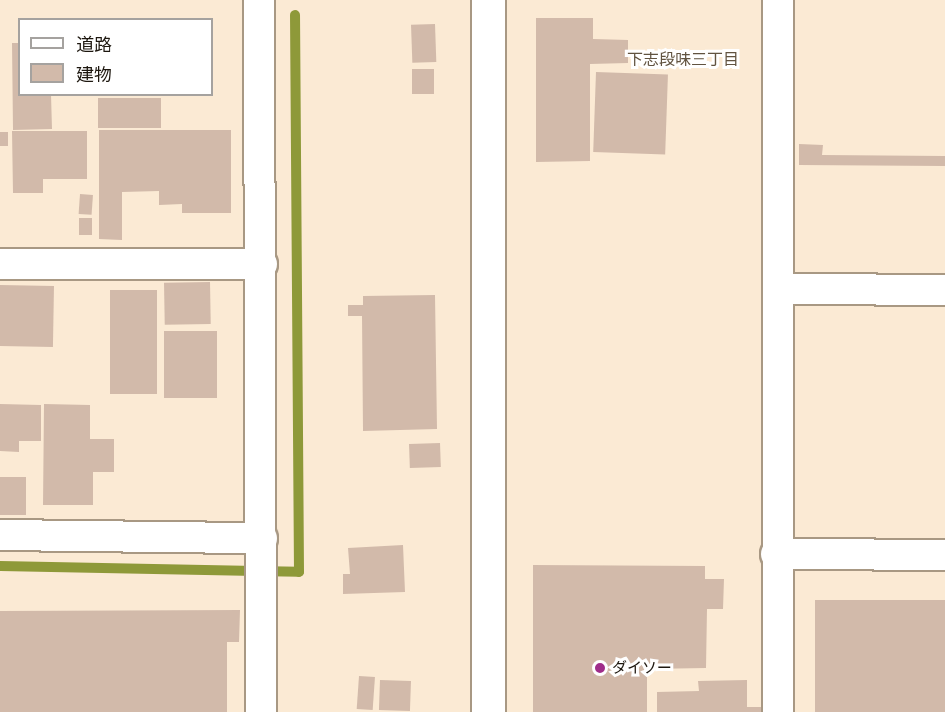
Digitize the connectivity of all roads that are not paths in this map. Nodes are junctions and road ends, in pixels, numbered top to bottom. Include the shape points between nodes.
1 (260, 0) edge
2 (488, 0) edge
3 (778, 0) edge
4 (0, 264) edge
5 (262, 264) junction
6 (778, 289) junction
7 (945, 290) edge
8 (0, 535) edge
9 (262, 543) junction
10 (776, 554) junction
11 (945, 555) edge
12 (261, 712) edge
13 (488, 712) edge
14 (778, 712) edge

1 - 5 street
2 - 13 street
3 - 6 street
4 - 5 street
5 - 9 street
6 - 7 street
6 - 10 street
8 - 9 street
9 - 12 street
10 - 11 street
10 - 14 street

